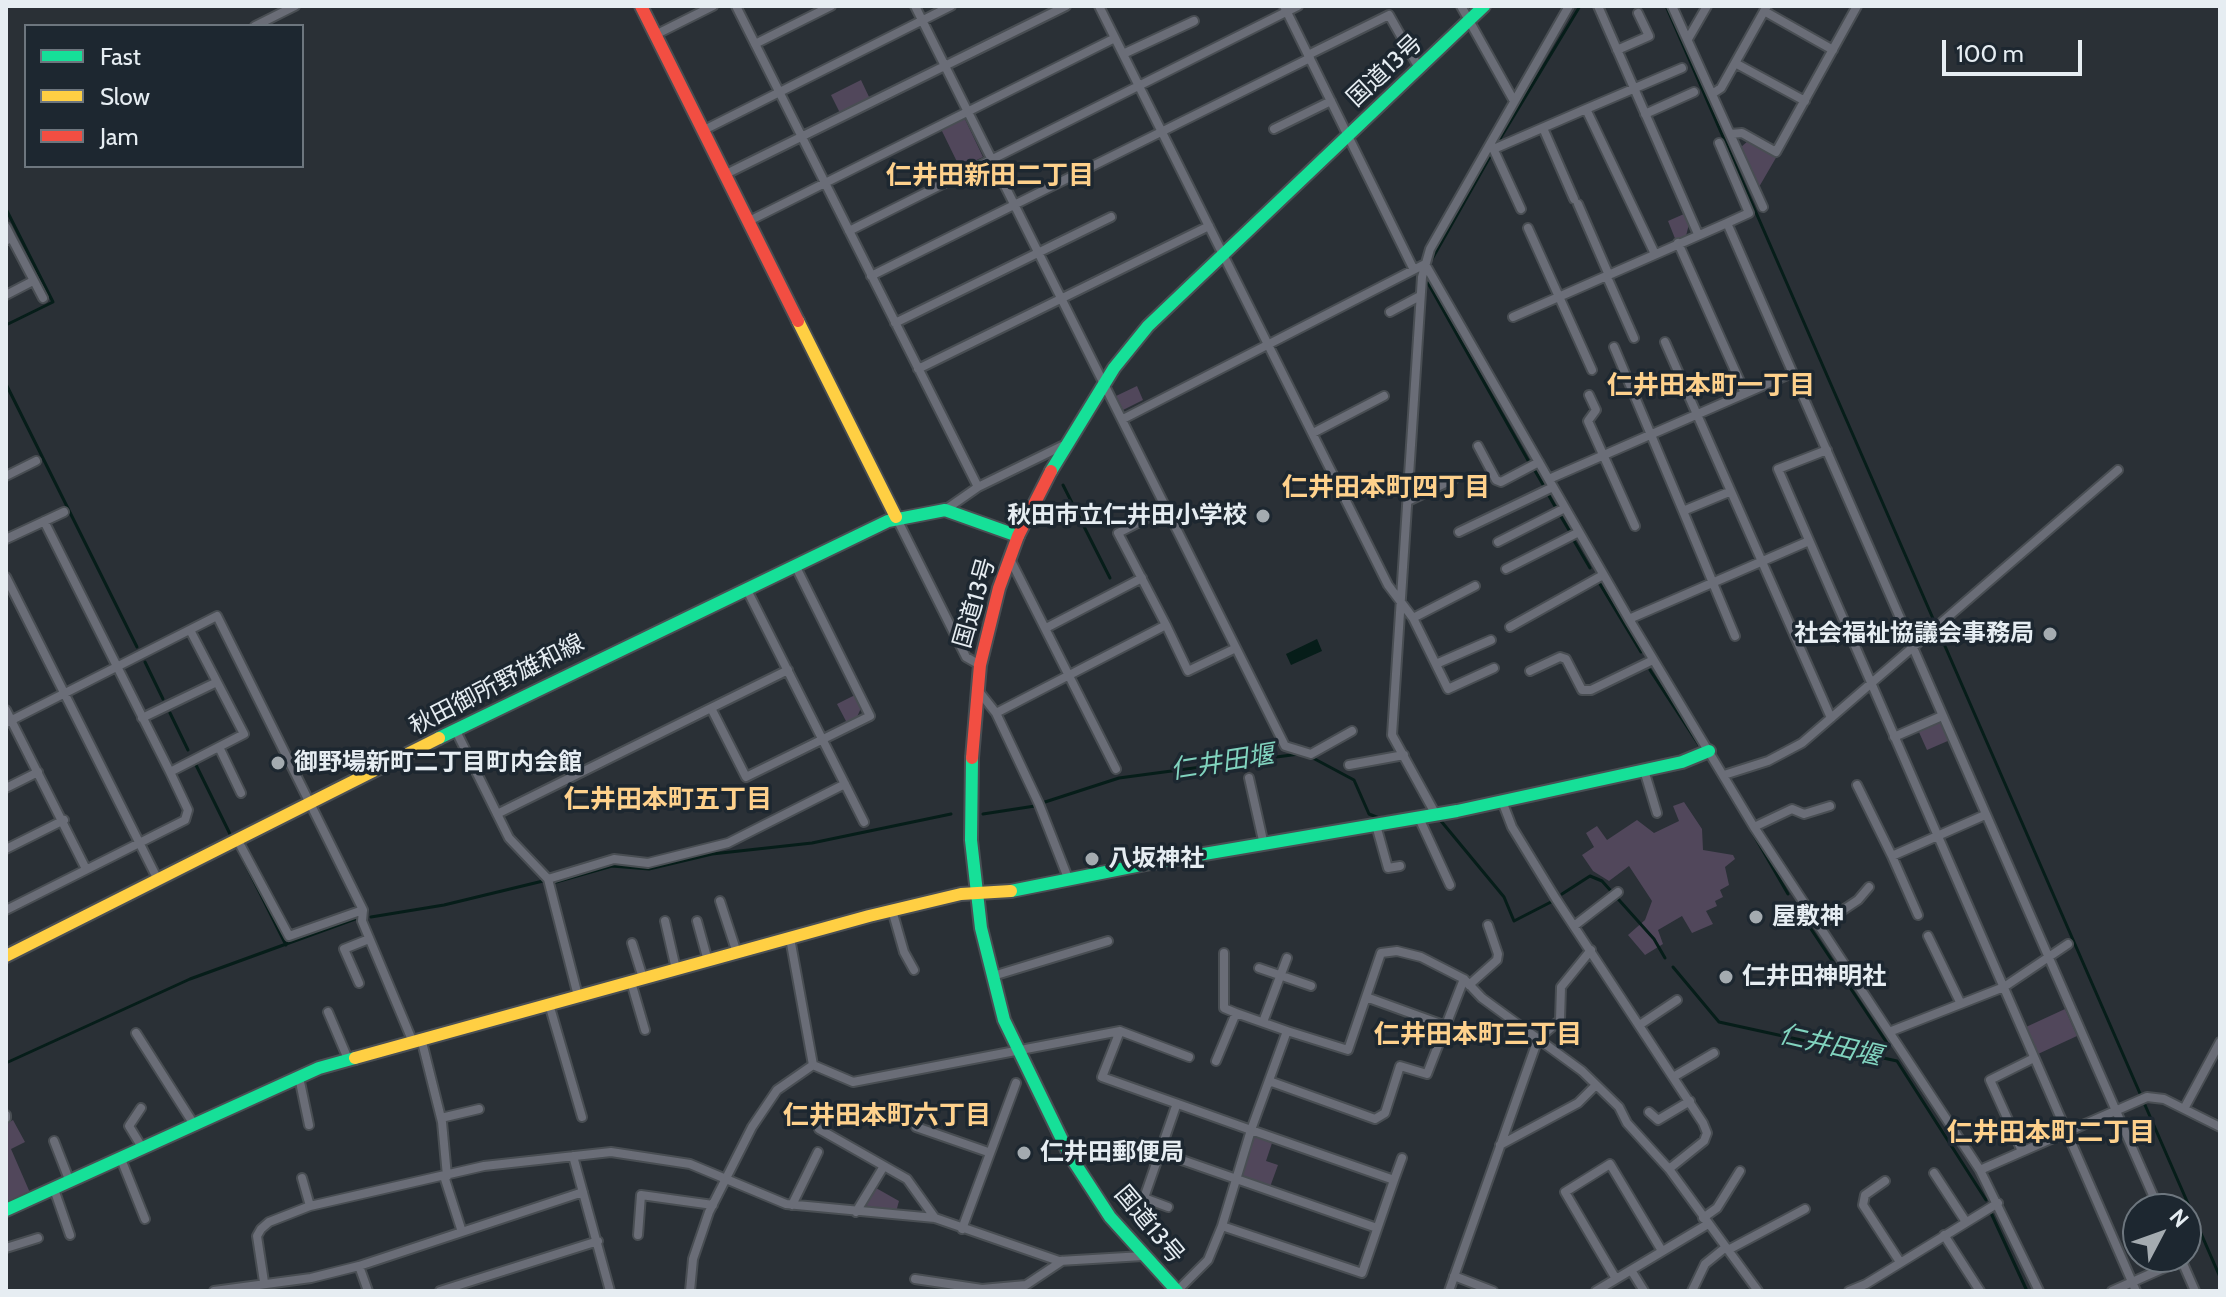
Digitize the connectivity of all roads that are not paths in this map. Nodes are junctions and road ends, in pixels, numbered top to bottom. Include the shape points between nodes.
1 (295, 6) edge
2 (641, 6) edge
3 (713, 6) edge
4 (736, 6) edge
5 (831, 6) edge
6 (915, 6) edge
7 (951, 6) edge
8 (1066, 6) edge
9 (1099, 6) edge
10 (1298, 6) edge
11 (1461, 6) edge
12 (1484, 6) edge
13 (1569, 6) edge
14 (1598, 6) edge
15 (1672, 6) edge
16 (1707, 6) edge
17 (1857, 6) edge
18 (1285, 9) edge
19 (1765, 9) edge
20 (1638, 13) dead end
21 (922, 20) junction
22 (1194, 21) dead end
23 (1469, 21) junction
24 (259, 24) edge
25 (655, 35) junction
26 (1115, 38) junction
27 (1688, 39) junction
28 (755, 44) junction
29 (1617, 50) junction
30 (1833, 50) junction
31 (1123, 54) junction
32 (1309, 57) junction
33 (1735, 63) junction
34 (945, 66) junction
35 (1682, 68) dead end
36 (1419, 69) junction
37 (1139, 85) junction
38 (1634, 89) junction
39 (779, 92) junction
40 (1694, 92) dead end
41 (1712, 94) junction
42 (1331, 101) junction
43 (1514, 101) junction
44 (1805, 101) junction
45 (1586, 109) junction
46 (968, 113) junction
47 (1645, 114) junction
48 (1543, 128) junction
49 (1274, 129) dead end
50 (704, 130) junction
51 (1162, 131) junction
52 (1730, 134) junction
53 (1348, 135) junction
54 (802, 137) junction
55 (1719, 143) dead end
56 (1492, 146) junction
57 (991, 159) junction
58 (726, 174) junction
59 (825, 183) junction
60 (1014, 205) junction
61 (1763, 207) dead end
62 (1521, 209) dead end
63 (1111, 217) dead end
64 (749, 221) junction
65 (1727, 223) junction
66 (1209, 226) junction
67 (6, 227) edge
68 (1528, 228) dead end
69 (849, 231) junction
70 (1698, 234) junction
71 (8, 239) edge
72 (1678, 243) junction
73 (1222, 252) junction
74 (1038, 253) junction
75 (1655, 254) junction
76 (1425, 264) junction
77 (1413, 268) junction
78 (1607, 275) junction
79 (871, 276) junction
80 (33, 281) junction
81 (6, 295) edge
82 (1420, 296) junction
83 (43, 298) dead end
84 (1060, 298) junction
85 (1559, 298) junction
86 (1390, 312) dead end
87 (1513, 317) dead end
88 (895, 323) junction
89 (1634, 338) dead end
90 (1665, 342) dead end
91 (1268, 343) junction
92 (1614, 347) dead end
93 (918, 369) junction
94 (1592, 370) dead end
95 (1792, 373) junction
96 (1103, 384) junction
97 (1745, 393) junction
98 (1589, 395) dead end
99 (1384, 396) dead end
100 (1696, 415) junction
101 (1123, 419) junction
102 (1313, 433) junction
103 (1649, 435) junction
104 (1063, 446) junction
105 (1478, 446) dead end
106 (1827, 450) junction
107 (1604, 455) junction
108 (36, 461) dead end
109 (1539, 462) junction
110 (2118, 470) dead end
111 (6, 476) edge
112 (1454, 479) dead end
113 (1551, 483) junction
114 (978, 487) junction
115 (1729, 492) junction
116 (1408, 501) junction
117 (1167, 508) junction
118 (1565, 508) junction
119 (945, 510) junction
120 (1683, 511) junction
121 (64, 512) dead end
122 (896, 517) junction
123 (44, 521) junction
124 (1635, 526) dead end
125 (1459, 532) dead end
126 (1579, 532) junction
127 (1018, 536) junction
128 (6, 539) edge
129 (1809, 541) junction
130 (1498, 542) dead end
131 (1010, 558) junction
132 (1760, 562) junction
133 (795, 565) junction
134 (1506, 569) dead end
135 (1603, 575) junction
136 (6, 577) edge
137 (1142, 578) junction
138 (1715, 581) junction
139 (1475, 586) dead end
140 (746, 588) junction
141 (1401, 607) junction
142 (1413, 618) junction
143 (1629, 619) junction
144 (1166, 625) junction
145 (1510, 627) dead end
146 (1046, 628) junction
147 (190, 630) junction
148 (1735, 636) dead end
149 (1491, 640) dead end
150 (1236, 648) junction
151 (1912, 648) junction
152 (1653, 660) junction
153 (1436, 664) junction
154 (980, 665) junction
155 (116, 667) junction
156 (1494, 668) dead end
157 (788, 670) junction
158 (1530, 671) dead end
159 (1069, 674) junction
160 (217, 682) junction
161 (1871, 685) junction
162 (977, 689) junction
163 (63, 693) junction
164 (711, 708) junction
165 (6, 710) edge
166 (996, 713) junction
167 (1942, 716) junction
168 (142, 718) junction
169 (1831, 718) junction
170 (9, 722) edge
171 (456, 731) junction
172 (1352, 731) dead end
173 (1894, 737) junction
174 (822, 739) junction
175 (219, 747) junction
176 (1709, 751) junction
177 (1404, 755) junction
178 (1349, 765) dead end
179 (1116, 769) dead end
180 (1644, 770) junction
181 (38, 772) junction
182 (170, 772) junction
183 (1724, 775) junction
184 (1249, 778) dead end
185 (845, 784) junction
186 (1857, 785) dead end
187 (6, 788) edge
188 (241, 793) dead end
189 (1502, 801) junction
190 (311, 802) junction
191 (1830, 806) dead end
192 (1657, 813) dead end
193 (497, 814) junction
194 (1436, 815) junction
195 (1985, 815) junction
196 (1419, 818) junction
197 (64, 820) junction
198 (864, 822) dead end
199 (1376, 825) junction
200 (1754, 827) junction
201 (1937, 836) junction
202 (237, 839) junction
203 (142, 843) junction
204 (1264, 845) junction
205 (6, 849) edge
206 (1892, 856) junction
207 (1400, 866) dead end
208 (86, 869) junction
209 (1068, 878) junction
210 (548, 879) junction
211 (158, 880) junction
212 (1450, 885) dead end
213 (1869, 887) dead end
214 (975, 894) junction
215 (1615, 894) dead end
216 (720, 901) dead end
217 (6, 910) edge
218 (363, 910) junction
219 (892, 910) junction
220 (1918, 915) dead end
221 (665, 921) dead end
222 (697, 921) dead end
223 (1488, 925) dead end
224 (1574, 926) junction
225 (1819, 926) junction
226 (1928, 936) dead end
227 (790, 938) junction
228 (369, 939) junction
229 (1108, 941) dead end
230 (632, 943) dead end
231 (2068, 944) dead end
232 (1591, 950) junction
233 (737, 953) junction
234 (1224, 953) dead end
235 (6, 956) edge
236 (1287, 958) dead end
237 (2049, 958) junction
238 (708, 961) junction
239 (1259, 968) dead end
240 (676, 969) junction
241 (914, 970) dead end
242 (992, 976) junction
243 (1280, 976) junction
244 (637, 980) junction
245 (1466, 982) junction
246 (359, 983) dead end
247 (1311, 986) dead end
248 (2004, 987) junction
249 (578, 996) junction
250 (1366, 997) junction
251 (1677, 1000) dead end
252 (1960, 1002) junction
253 (549, 1004) junction
254 (328, 1012) dead end
255 (1236, 1013) junction
256 (1263, 1022) junction
257 (1641, 1024) junction
258 (1446, 1026) junction
259 (645, 1030) dead end
260 (1120, 1031) junction
261 (1287, 1031) junction
262 (1889, 1032) junction
263 (136, 1033) dead end
264 (417, 1039) junction
265 (1538, 1039) junction
266 (2220, 1042) edge
267 (1015, 1050) junction
268 (1714, 1053) dead end
269 (1189, 1057) dead end
270 (2034, 1058) junction
271 (348, 1059) junction
272 (1216, 1061) dead end
273 (813, 1065) junction
274 (1675, 1076) junction
275 (299, 1077) junction
276 (1269, 1081) junction
277 (1016, 1083) dead end
278 (1596, 1085) junction
279 (1690, 1101) junction
280 (1176, 1106) junction
281 (2185, 1107) junction
282 (141, 1108) dead end
283 (479, 1109) dead end
284 (2117, 1110) junction
285 (1649, 1112) dead end
286 (582, 1117) dead end
287 (441, 1118) junction
288 (309, 1125) dead end
289 (195, 1126) junction
290 (916, 1127) dead end
291 (2220, 1127) edge
292 (819, 1129) dead end
293 (1251, 1130) junction
294 (2065, 1133) junction
295 (54, 1141) dead end
296 (1499, 1146) junction
297 (143, 1149) junction
298 (2022, 1151) junction
299 (818, 1152) dead end
300 (988, 1152) junction
301 (1159, 1152) junction
302 (573, 1156) junction
303 (1402, 1158) dead end
304 (121, 1159) junction
305 (884, 1166) junction
306 (1669, 1169) junction
307 (1980, 1170) junction
308 (1740, 1171) dead end
309 (1934, 1173) dead end
310 (446, 1176) junction
311 (302, 1178) dead end
312 (725, 1179) junction
313 (1236, 1179) junction
314 (1394, 1180) junction
315 (1885, 1181) dead end
316 (70, 1182) junction
317 (54, 1189) junction
318 (583, 1192) junction
319 (2152, 1193) edge
320 (1998, 1203) junction
321 (713, 1205) junction
322 (792, 1205) junction
323 (310, 1206) junction
324 (1168, 1207) dead end
325 (1805, 1209) dead end
326 (6, 1210) edge
327 (856, 1212) junction
328 (935, 1218) junction
329 (145, 1219) dead end
330 (1705, 1221) junction
331 (1966, 1222) junction
332 (1222, 1226) junction
333 (1377, 1228) junction
334 (962, 1229) junction
335 (462, 1232) junction
336 (70, 1235) dead end
337 (638, 1235) dead end
338 (1944, 1235) junction
339 (38, 1238) dead end
340 (598, 1241) junction
341 (6, 1248) edge
342 (1727, 1248) junction
343 (1662, 1251) junction
344 (1143, 1256) junction
345 (1063, 1261) junction
346 (1900, 1262) junction
347 (359, 1266) junction
348 (1631, 1270) junction
349 (2157, 1273) edge
350 (1454, 1276) junction
351 (915, 1279) dead end
352 (1616, 1279) junction
353 (264, 1282) junction
354 (2134, 1286) edge
355 (214, 1291) edge
356 (368, 1291) edge
357 (440, 1291) edge
358 (610, 1291) edge
359 (690, 1291) edge
360 (1177, 1291) edge
361 (1449, 1291) edge
362 (1493, 1291) edge
363 (1596, 1291) edge
364 (1644, 1291) edge
365 (1692, 1291) edge
366 (1758, 1291) edge
367 (1849, 1291) edge
368 (1980, 1291) edge
369 (2039, 1291) edge
370 (2112, 1291) edge

1 - 24 street
2 - 25 main road
3 - 25 street
4 - 28 street
5 - 28 street
6 - 21 street
7 - 21 street
8 - 34 street
9 - 26 street
10 - 18 street
11 - 23 street
12 - 23 main road, 国道13号
13 - 43 street
14 - 29 street
15 - 27 street
16 - 27 street
17 - 30 street
18 - 32 street
18 - 37 street
19 - 30 street
19 - 33 street
20 - 29 street via 1649,36
21 - 34 street
21 - 39 street
22 - 31 street
23 - 36 main road, 国道13号
23 - 43 street
25 - 50 main road
26 - 31 street
26 - 46 street
27 - 41 street
28 - 39 street
29 - 38 street
30 - 44 street
31 - 37 street
32 - 36 street via 1389,15
32 - 42 street
32 - 51 street
33 - 41 street
33 - 44 street
34 - 46 street
34 - 54 street
35 - 38 street
36 - 53 main road, 国道13号
37 - 51 street
37 - 57 street
38 - 45 street
38 - 47 street
39 - 50 street
39 - 54 street
40 - 47 street
41 - 52 street
42 - 49 street
42 - 53 street
43 - 56 street
44 - 52 street via 1776,152 1742,133
45 - 48 street
45 - 75 street
46 - 57 street
46 - 59 street
47 - 70 street
48 - 56 street
48 - 78 street
50 - 58 main road
51 - 60 street
51 - 66 street
52 - 61 street
53 - 73 main road, 国道13号
53 - 77 street
54 - 58 street
54 - 59 street
55 - 65 street via 1749,213
56 - 62 street
56 - 76 street
57 - 60 street
57 - 69 street
58 - 64 main road
59 - 64 street
59 - 69 street
60 - 74 street
60 - 79 street
63 - 74 street
64 - 122 main road
65 - 70 street
65 - 95 street
66 - 73 street
66 - 84 street
67 - 71 street
68 - 85 street
69 - 79 street
70 - 72 street
71 - 80 street
72 - 75 street
72 - 97 street
73 - 91 street
73 - 96 main road, 国道13号 via 1148,326
74 - 84 street
74 - 88 street
75 - 78 street
76 - 77 street
76 - 82 street
76 - 109 street
77 - 91 street
78 - 85 street
78 - 89 street
79 - 88 street
80 - 81 street
80 - 83 street
82 - 86 street
82 - 116 street
84 - 93 street
84 - 96 street
85 - 87 street
85 - 94 street
88 - 93 street
90 - 100 street
91 - 101 street
91 - 102 street
92 - 103 street
93 - 114 street
95 - 97 street
95 - 106 street
96 - 101 street
96 - 104 main road, 国道13号
97 - 100 street
98 - 107 street via 1596,410 1588,421
99 - 102 street
100 - 103 street
100 - 115 street
101 - 117 street
102 - 141 street
103 - 107 street
103 - 120 street
104 - 114 street
104 - 127 main road, 国道13号
105 - 109 street via 1501,482
106 - 129 street via 1778,469
106 - 151 street
107 - 113 street
107 - 124 street
108 - 111 street
109 - 113 street
110 - 151 street
112 - 116 street
113 - 118 street
113 - 125 street
114 - 119 street
115 - 120 street
115 - 132 street
116 - 141 street
117 - 137 street via 1118,533
117 - 150 street
118 - 126 street
118 - 130 street
119 - 122 main road, 秋田御所野雄和線
119 - 127 main road, 秋田御所野雄和線
120 - 138 street
121 - 123 street
122 - 133 main road, 秋田御所野雄和線
122 - 154 street via 966,657
123 - 128 street
123 - 155 street
126 - 134 street
126 - 135 street
127 - 131 main road, 国道13号
129 - 132 street
129 - 161 street
131 - 146 street
131 - 154 main road, 国道13号
132 - 138 street
132 - 169 street
133 - 140 main road, 秋田御所野雄和線
133 - 174 street via 870,716
135 - 143 street
135 - 145 street
136 - 163 street
137 - 144 street
137 - 146 street
138 - 143 street
138 - 148 street
139 - 142 street
140 - 157 street
140 - 171 main road, 秋田御所野雄和線
141 - 142 street
141 - 177 street via 1392,735
142 - 153 street
143 - 152 street
144 - 150 street via 1188,671
144 - 159 street
146 - 159 street
147 - 155 street
147 - 160 street
147 - 190 street via 217,616
149 - 153 street
150 - 172 street via 1285,746 1311,754
151 - 161 street
151 - 167 street
152 - 158 street via 1591,690 1582,690 1560,657
152 - 176 street
153 - 156 street via 1448,689
154 - 162 main road, 国道13号
155 - 163 street
155 - 168 street
157 - 164 street
157 - 174 street
159 - 166 street
159 - 179 street
160 - 168 street
160 - 175 street via 244,734
161 - 169 street
161 - 173 street
162 - 166 street
162 - 214 main road, 国道13号 via 970,775
163 - 170 street
163 - 203 street
164 - 174 street via 746,777
164 - 193 street
165 - 170 street
166 - 209 street
167 - 173 street
167 - 195 street
168 - 182 street
169 - 183 street via 1784,754
170 - 181 street
171 - 190 main road, 秋田御所野雄和線
171 - 193 street
173 - 201 street
174 - 185 street
175 - 182 street
175 - 188 street
176 - 180 main road
176 - 183 street
177 - 178 street
177 - 194 street
180 - 189 main road
180 - 192 street
181 - 187 street
181 - 197 street
182 - 203 street via 188,810 185,820
183 - 200 street
184 - 204 street
185 - 198 street
185 - 210 street via 728,843 648,863 614,859
186 - 206 street
189 - 194 main road
189 - 224 street via 1512,827
190 - 202 main road, 秋田御所野雄和線
190 - 218 street
191 - 200 street via 1804,814 1792,809
193 - 210 street via 509,838
194 - 196 main road
195 - 201 street
195 - 237 street
196 - 199 main road
196 - 212 street
197 - 205 street
197 - 208 street
199 - 204 main road
199 - 207 street via 1388,868
200 - 225 street
201 - 206 street
201 - 248 street
202 - 211 main road, 秋田御所野雄和線
202 - 218 street via 289,936
203 - 208 street
203 - 211 street
204 - 209 main road
206 - 220 street
208 - 217 street
209 - 214 main road
210 - 249 street
211 - 235 main road, 秋田御所野雄和線
213 - 225 street
214 - 219 main road
214 - 242 main road, 国道13号
215 - 224 street
216 - 233 street
218 - 228 street
219 - 227 main road
219 - 241 street
221 - 240 street
222 - 238 street
223 - 245 street via 1497,960
224 - 232 street
225 - 262 street
226 - 252 street
227 - 233 main road
227 - 273 street
228 - 246 street via 344,949
228 - 264 street
229 - 242 street
230 - 244 street
231 - 237 street
232 - 257 street
232 - 265 street via 1561,987 1560,1020
233 - 238 main road
234 - 255 street via 1224,1008
236 - 243 street
237 - 248 street
237 - 284 street
238 - 240 main road
239 - 243 street
240 - 244 main road
242 - 267 main road, 国道13号
243 - 247 street
243 - 256 street
244 - 249 main road
244 - 259 street
245 - 250 street via 1421,957 1381,953
245 - 258 street
245 - 265 street
248 - 252 street
248 - 270 street
249 - 253 main road
250 - 258 street
250 - 261 street via 1348,1050
251 - 257 street
252 - 262 street
253 - 264 main road
253 - 286 street
254 - 271 street
255 - 256 street
255 - 272 street
256 - 261 street
257 - 274 street
258 - 276 street via 1427,1074 1400,1066 1385,1113 1375,1119
260 - 267 street
260 - 269 street
260 - 280 street via 1102,1077
261 - 276 street
262 - 307 street
263 - 289 street
264 - 271 main road
264 - 287 street
265 - 278 street
265 - 296 street
266 - 281 street
267 - 273 street via 853,1082
267 - 344 main road, 国道13号 via 1069,1154
268 - 274 street
270 - 294 street
270 - 298 street via 1990,1080
271 - 275 main road
273 - 312 street via 777,1090
274 - 279 street
275 - 288 street
275 - 289 main road
276 - 293 street
277 - 300 street
278 - 296 street via 1578,1103
278 - 306 street
279 - 285 street via 1658,1120
279 - 306 street via 1707,1133
280 - 293 street
280 - 301 street
281 - 284 street via 2156,1097
281 - 291 street
282 - 297 street via 129,1126
283 - 287 street
284 - 294 street
284 - 319 street
287 - 310 street
289 - 297 main road
290 - 300 street
292 - 305 street
293 - 313 street
293 - 314 street
294 - 298 street
294 - 354 street
295 - 316 street
296 - 350 street
297 - 304 main road
298 - 307 street
299 - 322 street
300 - 334 street
301 - 313 street
301 - 324 street via 1144,1198
302 - 310 street
302 - 312 street via 637,1154 690,1164
302 - 318 street
303 - 314 street
304 - 316 main road
304 - 329 street
305 - 327 street
305 - 328 street via 907,1179
306 - 330 street
307 - 320 street
308 - 330 street
309 - 331 street
310 - 323 street
310 - 335 street
311 - 323 street
312 - 321 street
312 - 322 street
313 - 332 street
313 - 333 street
314 - 333 street
315 - 346 street via 1865,1195 1863,1205
316 - 317 main road
317 - 326 main road
317 - 336 street
318 - 335 street
318 - 340 street
320 - 331 street
320 - 369 street
321 - 337 street via 641,1195
321 - 359 street via 693,1259
322 - 327 street
323 - 353 street via 261,1229 257,1236
325 - 342 street
327 - 328 street
328 - 334 street
330 - 342 street
330 - 343 street
331 - 338 street
332 - 333 street via 1362,1273
332 - 360 street via 1208,1260
334 - 345 street
335 - 347 street
338 - 346 street
338 - 368 street
339 - 341 street
340 - 357 street
340 - 358 street
342 - 365 street via 1705,1264
342 - 366 street
343 - 348 street
343 - 352 street via 1610,1164 1565,1192
344 - 345 street
344 - 360 main road, 国道13号
345 - 351 street via 1026,1285 982,1289
346 - 367 street
347 - 353 street
347 - 356 street
348 - 352 street
348 - 364 street
349 - 354 street
350 - 361 street
350 - 362 street
352 - 363 street
353 - 355 street
354 - 370 street

